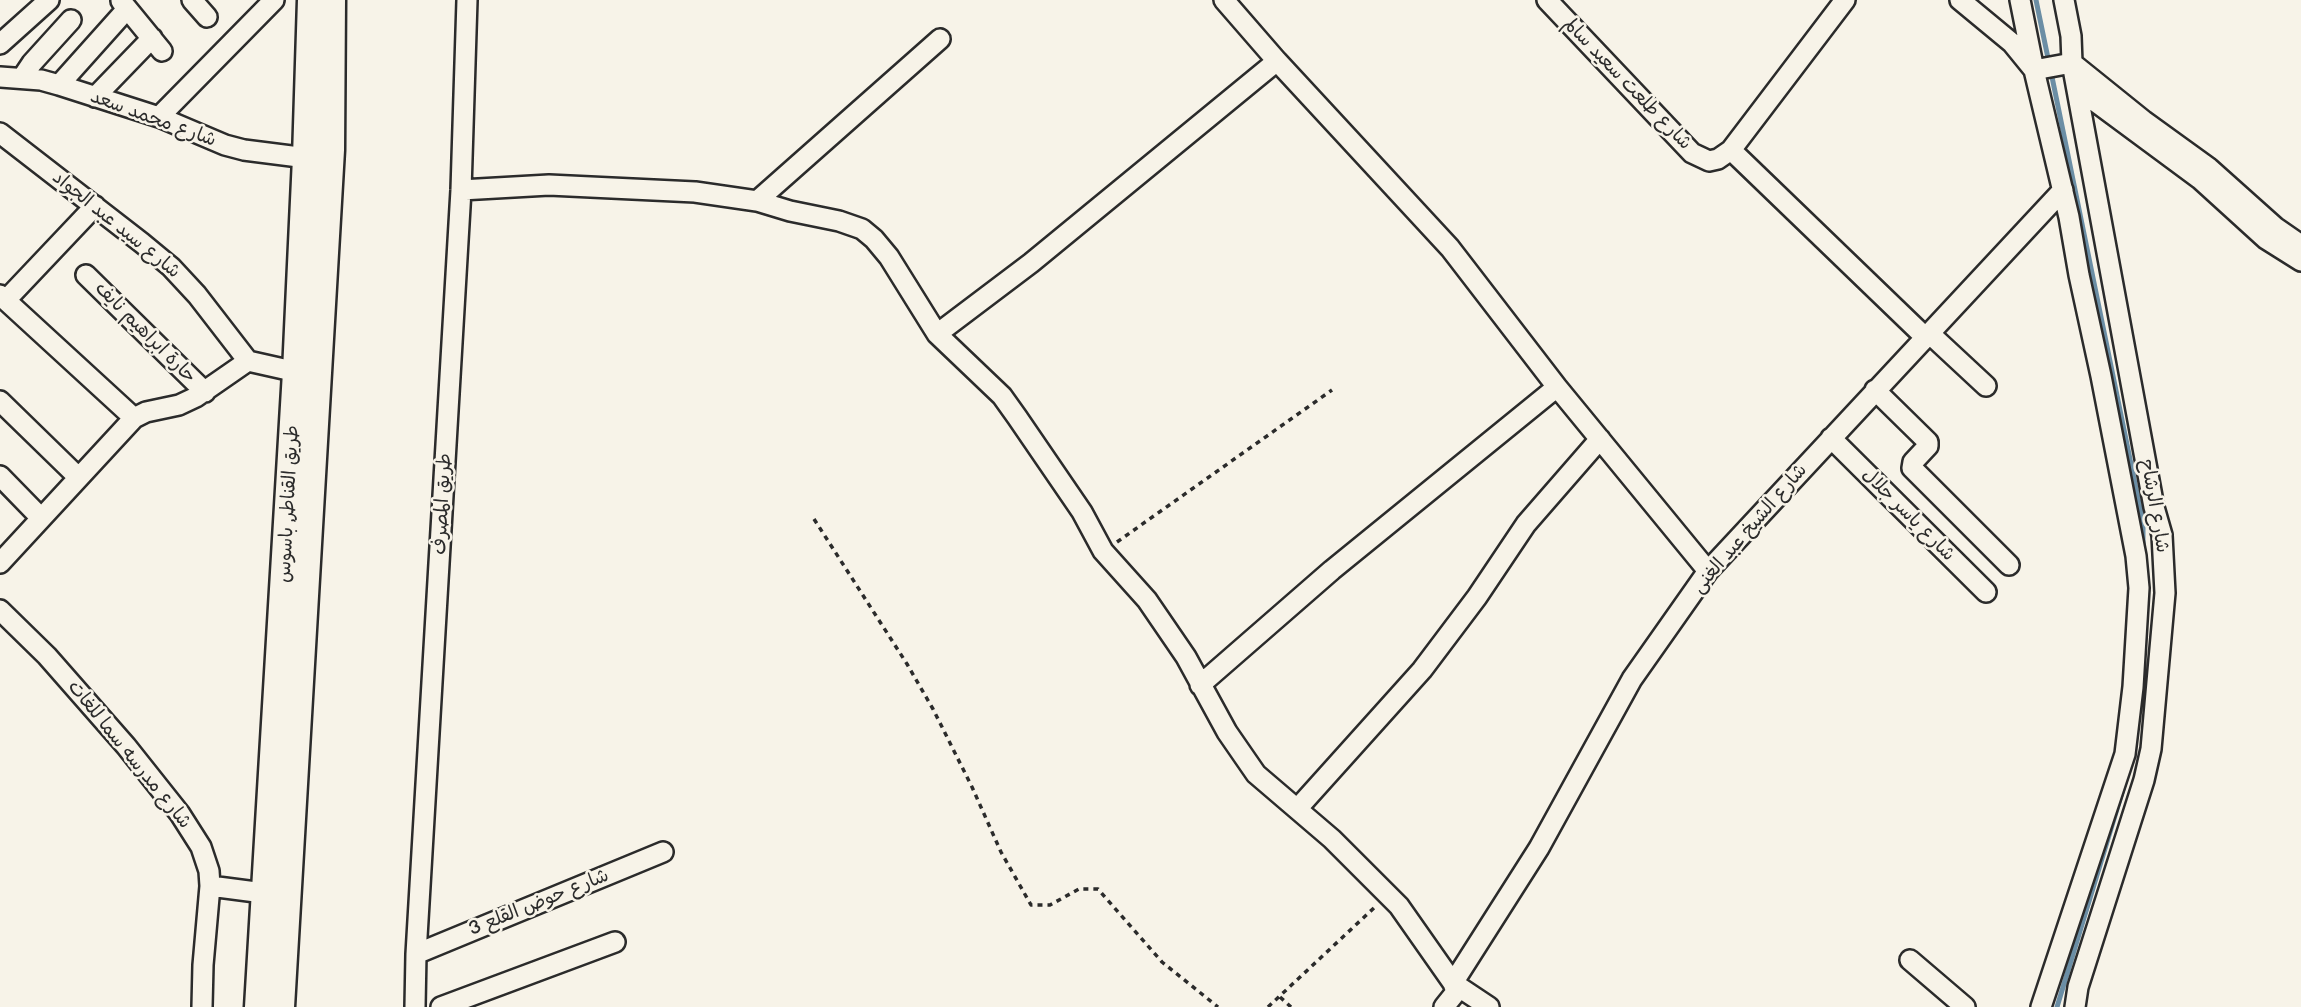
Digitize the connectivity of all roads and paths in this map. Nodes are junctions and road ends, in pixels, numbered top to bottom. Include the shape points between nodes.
1 (49, 0) edge
2 (192, 0) edge
3 (274, 0) edge
4 (312, 0) edge
5 (331, 0) edge
6 (467, 0) edge
7 (1224, 0) edge
8 (1547, 0) edge
9 (1845, 0) edge
10 (1960, 0) edge
11 (2020, 0) edge
12 (2064, 0) edge
13 (124, 4) edge
14 (207, 17) dead end
15 (71, 20) dead end
16 (940, 40) dead end
17 (0, 44) edge
18 (1277, 61) junction
19 (2072, 63) junction
20 (2034, 70) junction
21 (0, 77) edge
22 (22, 78) junction
23 (59, 85) junction
24 (2077, 88) junction
25 (95, 97) junction
26 (159, 117) junction
27 (0, 133) edge
28 (1731, 150) junction
29 (307, 158) junction
30 (461, 190) junction
31 (2063, 190) junction
32 (757, 201) junction
33 (95, 206) junction
34 (2301, 245) edge
35 (2301, 261) edge
36 (86, 275) dead end
37 (3, 298) edge
38 (937, 334) junction
39 (1927, 335) junction
40 (248, 361) junction
41 (297, 372) junction
42 (1986, 386) dead end
43 (1557, 387) junction
44 (1332, 390) dead end
45 (1875, 390) junction
46 (205, 392) junction
47 (0, 401) edge
48 (134, 418) junction
49 (1831, 438) junction
50 (1600, 439) junction
51 (0, 476) edge
52 (79, 477) junction
53 (41, 518) junction
54 (814, 519) dead end
55 (1103, 551) junction
56 (0, 563) edge
57 (2009, 565) dead end
58 (1708, 571) junction
59 (1986, 592) dead end
60 (0, 610) edge
61 (1200, 685) junction
62 (1298, 808) junction
63 (663, 852) dead end
64 (210, 886) junction
65 (275, 894) junction
66 (1388, 895) junction
67 (615, 942) dead end
68 (416, 954) junction
69 (1910, 960) dead end
70 (1453, 984) junction
71 (1280, 997) junction
72 (202, 1007) edge
73 (259, 1007) edge
74 (279, 1007) edge
75 (415, 1007) edge
76 (441, 1007) edge
77 (1218, 1007) edge
78 (1268, 1007) edge
79 (1291, 1007) edge
80 (1444, 1007) edge
81 (1489, 1007) edge
82 (1965, 1007) edge
83 (2041, 1007) edge
84 (2075, 1007) edge

1 - 17 street
2 - 14 street
3 - 26 street
4 - 29 main road, طريق القناطر, باسوس
5 - 65 main road, طريق القناطر, باسوس via 330,150
6 - 30 street, طريق المصرف
7 - 18 street
8 - 28 street, شارع طلعت سعيد سالم via 1692,153 1709,161
9 - 28 street
10 - 20 street via 2012,43
11 - 20 street, شارع الرشاح
12 - 19 street, شارع الرشاح
13 - 23 street
13 - 25 street via 157,44
15 - 22 street
16 - 32 street
18 - 38 street
18 - 43 street via 1450,248
19 - 20 street
19 - 24 street, شارع الرشاح
19 - 34 street
20 - 31 street, شارع الرشاح
21 - 22 street, شارع محمد سعد
22 - 23 street, شارع محمد سعد
23 - 25 street, شارع محمد سعد
24 - 35 street via 2200,179 2266,239
24 - 84 street, شارع الرشاح via 2162,535 2165,593 2151,749
25 - 26 street, شارع محمد سعد
26 - 29 street, شارع محمد سعد via 234,148
27 - 33 street, شارع سيد عبد الجواد
28 - 39 street
29 - 41 main road, طريق القناطر, باسوس
30 - 32 street via 629,187
30 - 68 street, طريق المصرف
31 - 39 street, شارع الشيخ عبد الغنى
31 - 83 street, شارع الرشاح via 2139,588 2125,754
32 - 38 street via 862,229 888,257
33 - 37 street
33 - 40 street, شارع سيد عبد الجواد via 186,283
36 - 46 street, حارة ابراهيم نايف
37 - 48 street
38 - 55 street via 1002,396 1082,512
39 - 42 street
39 - 45 street, شارع الشيخ عبد الغنى
40 - 41 street
40 - 46 street
41 - 65 main road, طريق القناطر, باسوس
43 - 50 street
43 - 61 street
44 - 55 path
45 - 49 street, شارع الشيخ عبد الغنى
45 - 57 street via 1928,442 1912,468
46 - 48 street
47 - 52 street
48 - 52 street
49 - 58 street, شارع الشيخ عبد الغنى
49 - 59 street, شارع ياسر جلال
50 - 58 street
50 - 62 street via 1526,524 1422,670
51 - 53 street
52 - 53 street
53 - 56 street
54 - 77 path via 933,709 1031,905 1050,905 1079,889 1098,889 1156,957
55 - 61 street via 1147,600
58 - 70 street, شارع الشيخ عبد الغنى via 1632,679 1550,829
60 - 64 street, شارع مدرسه سما للغات via 85,698 169,799 201,847
61 - 62 street via 1256,774
62 - 66 street
63 - 68 street, شارع حوض القلع 3
64 - 65 street
64 - 72 street, شارع مدرسه سما للغات
65 - 73 main road, طريق القناطر, باسوس
65 - 74 main road, طريق القناطر, باسوس
66 - 70 street
66 - 71 path
67 - 76 street
68 - 75 street, طريق المصرف
69 - 82 street
70 - 80 street, شارع الشيخ عبد الغنى via 1457,992
70 - 81 street
71 - 78 path
71 - 79 path

